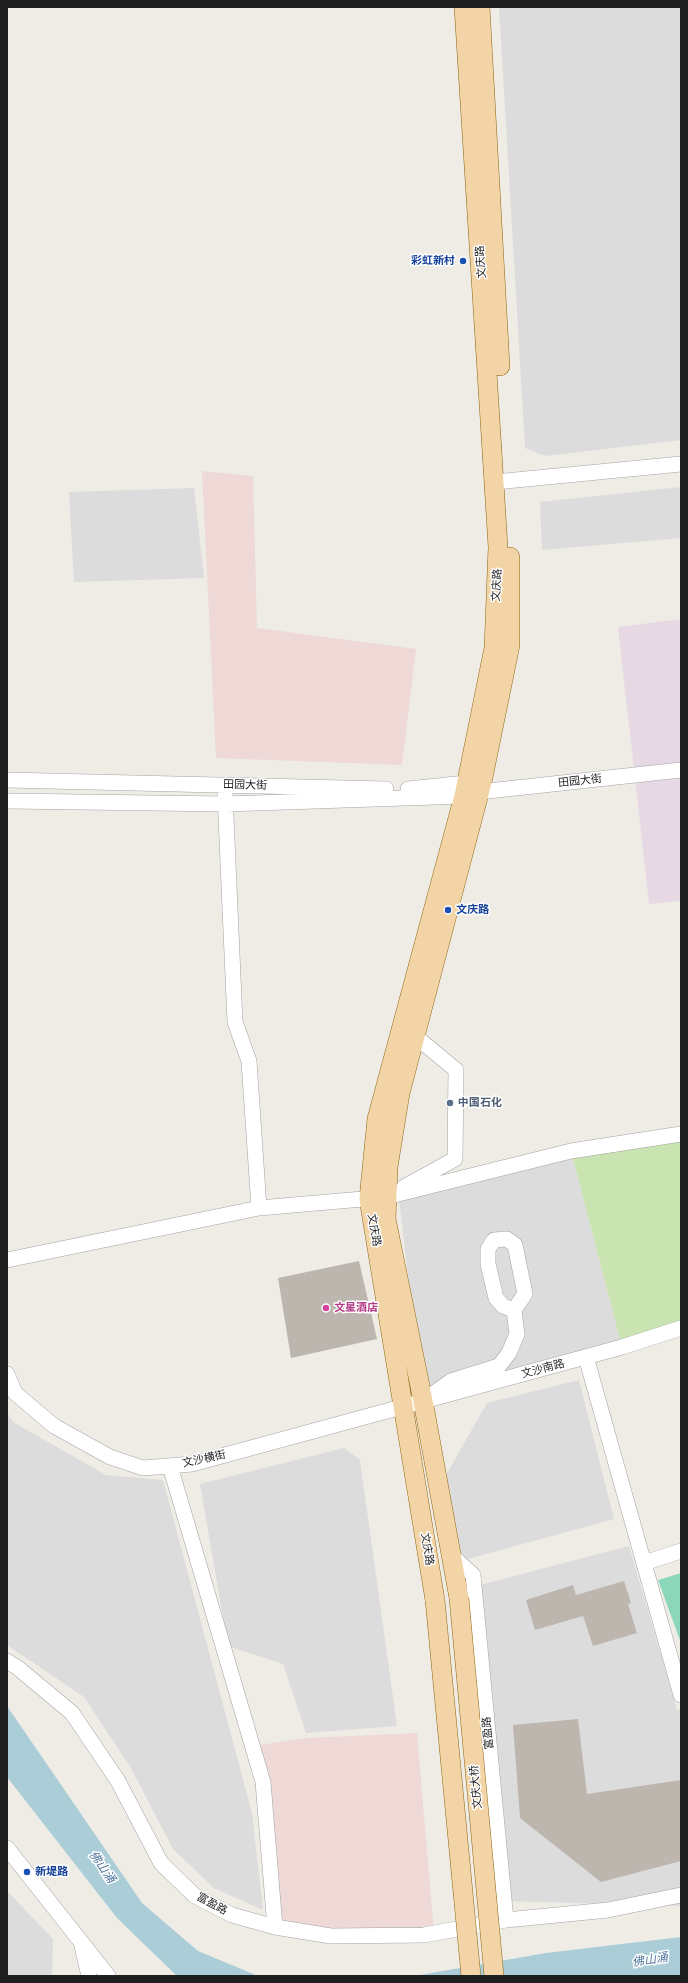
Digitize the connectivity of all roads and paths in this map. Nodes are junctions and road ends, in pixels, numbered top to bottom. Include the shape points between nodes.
1 (464, 7) edge
2 (480, 7) edge
3 (681, 464) edge
4 (501, 481) junction
5 (681, 770) edge
6 (7, 780) edge
7 (225, 785) junction
8 (470, 790) junction
9 (7, 801) edge
10 (226, 804) junction
11 (415, 1036) junction
12 (681, 1134) edge
13 (377, 1198) junction
14 (259, 1208) junction
15 (7, 1260) edge
16 (514, 1310) dead end
17 (681, 1328) edge
18 (586, 1357) junction
19 (7, 1374) edge
20 (423, 1401) junction
21 (404, 1406) junction
22 (170, 1466) junction
23 (681, 1551) edge
24 (451, 1555) junction
25 (644, 1562) junction
26 (459, 1598) joint
27 (435, 1600) joint
28 (7, 1661) edge
29 (681, 1695) edge
30 (7, 1848) edge
31 (681, 1895) edge
32 (506, 1920) junction
33 (275, 1927) junction
34 (81, 1941) junction
35 (89, 1976) edge
36 (108, 1976) edge
37 (470, 1976) edge
38 (494, 1976) edge

1 - 4 main road, 文庆路
2 - 4 main road, 文庆路
3 - 4 street
4 - 8 main road, 文庆路 via 494,648
5 - 8 street, 田园大街
6 - 7 street, 田园大街
7 - 8 street, 田园大街
7 - 10 street
8 - 10 street, 田园大街
8 - 11 main road, 文庆路
8 - 13 main road, 文庆路 via 377,1119
9 - 10 street, 田园大街
10 - 14 street via 235,1022 249,1061
11 - 13 main road, 文庆路 via 400,1093 388,1167
11 - 13 street via 456,1070 455,1159
12 - 13 street via 571,1151
13 - 14 street
13 - 20 main road, 文庆路 via 386,1219
13 - 21 main road, 文庆路
14 - 15 street
16 - 20 street via 517,1334 509,1353 499,1366 451,1381
17 - 18 street, 文沙南路
18 - 20 street, 文沙南路
18 - 25 street
19 - 22 street, 文沙横街 via 16,1393 54,1426 110,1457 142,1468
20 - 21 street, 文沙南路
20 - 24 main road, 文庆路
21 - 22 street, 文沙横街 via 192,1464
21 - 27 main road, 文庆路
22 - 33 street via 263,1782
23 - 25 street
24 - 26 main road, 文庆路
24 - 32 street, 富盈路 via 473,1575
25 - 29 street
26 - 38 main road, 文庆大桥, bridge
27 - 37 main road, 文庆大桥, bridge
28 - 33 street, 富盈路 via 72,1713 118,1781 161,1863 195,1896 232,1915
30 - 34 street
31 - 32 street, 富盈路 via 608,1910
32 - 33 street, 富盈路 via 424,1936 331,1936
34 - 35 street
34 - 36 street

